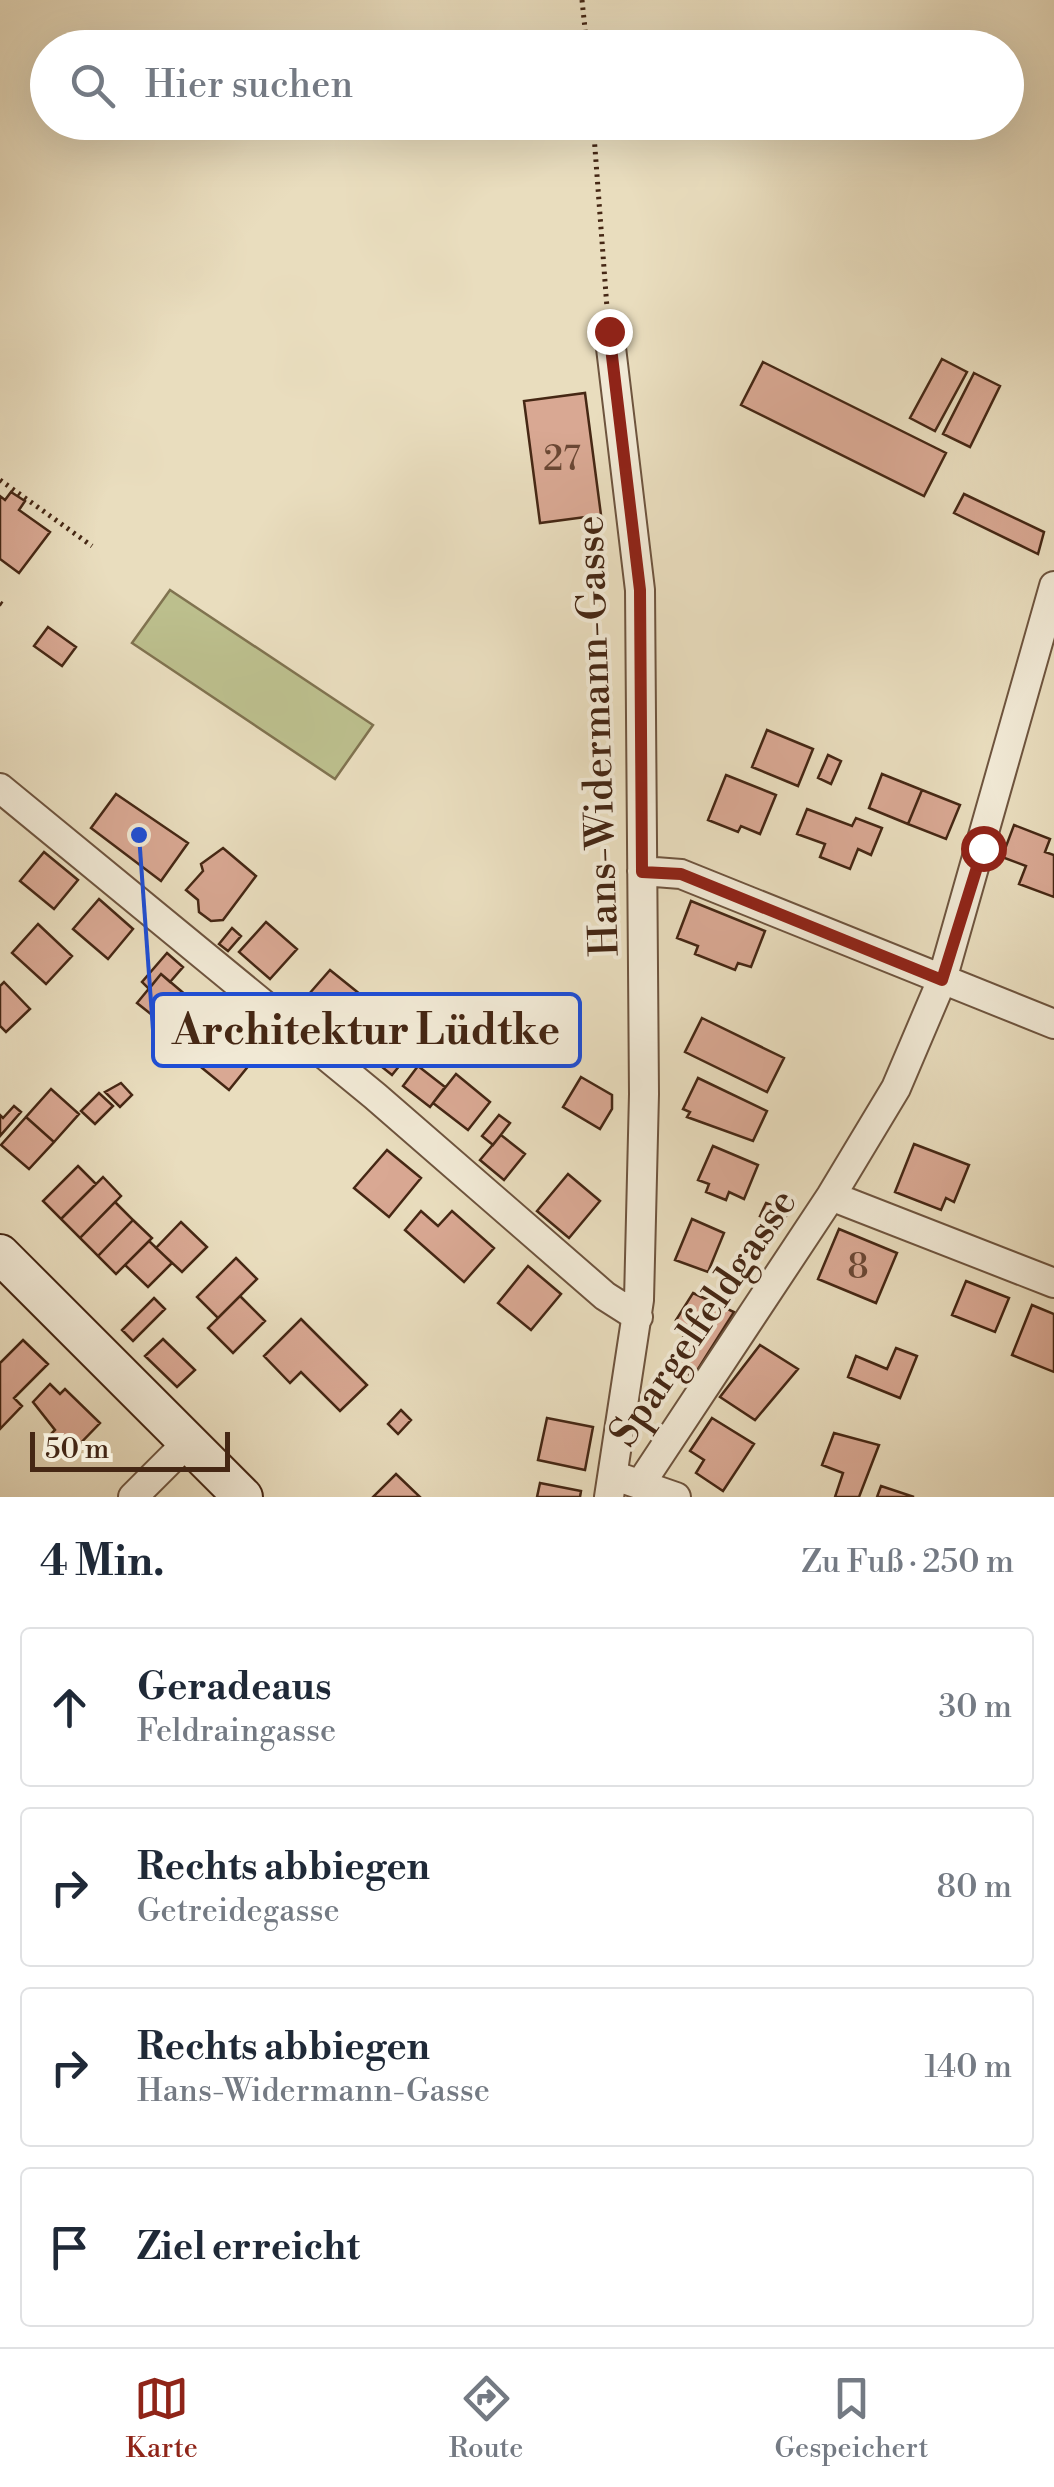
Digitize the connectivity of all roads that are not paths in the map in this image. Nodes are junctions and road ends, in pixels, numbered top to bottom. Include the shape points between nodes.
1 (609, 331) road end
2 (1054, 586) edge
3 (1043, 673) edge
4 (0, 788) edge
5 (642, 872) junction
6 (942, 980) junction
7 (1054, 1024) edge
8 (831, 1196) junction
9 (0, 1254) edge
10 (1054, 1283) edge
11 (638, 1317) junction
12 (188, 1442) junction
13 (641, 1482) junction
14 (611, 1486) edge
15 (133, 1497) edge
16 (243, 1497) edge
17 (676, 1497) edge

1 - 5 street, Hans-Widermann-Gasse via 640,590
2 - 3 street, Spargelfeldgasse
3 - 6 street, Spargelfeldgasse
4 - 11 street
5 - 6 street via 681,874
5 - 11 street, Hans-Widermann-Gasse
6 - 7 street
6 - 8 street, Spargelfeldgasse via 896,1088
8 - 10 street, Spargelfeldgasse
8 - 13 street, Spargelfeldgasse
9 - 12 street
11 - 14 street, Hans-Widermann-Gasse
12 - 15 street
12 - 16 street
13 - 14 street
13 - 17 street

